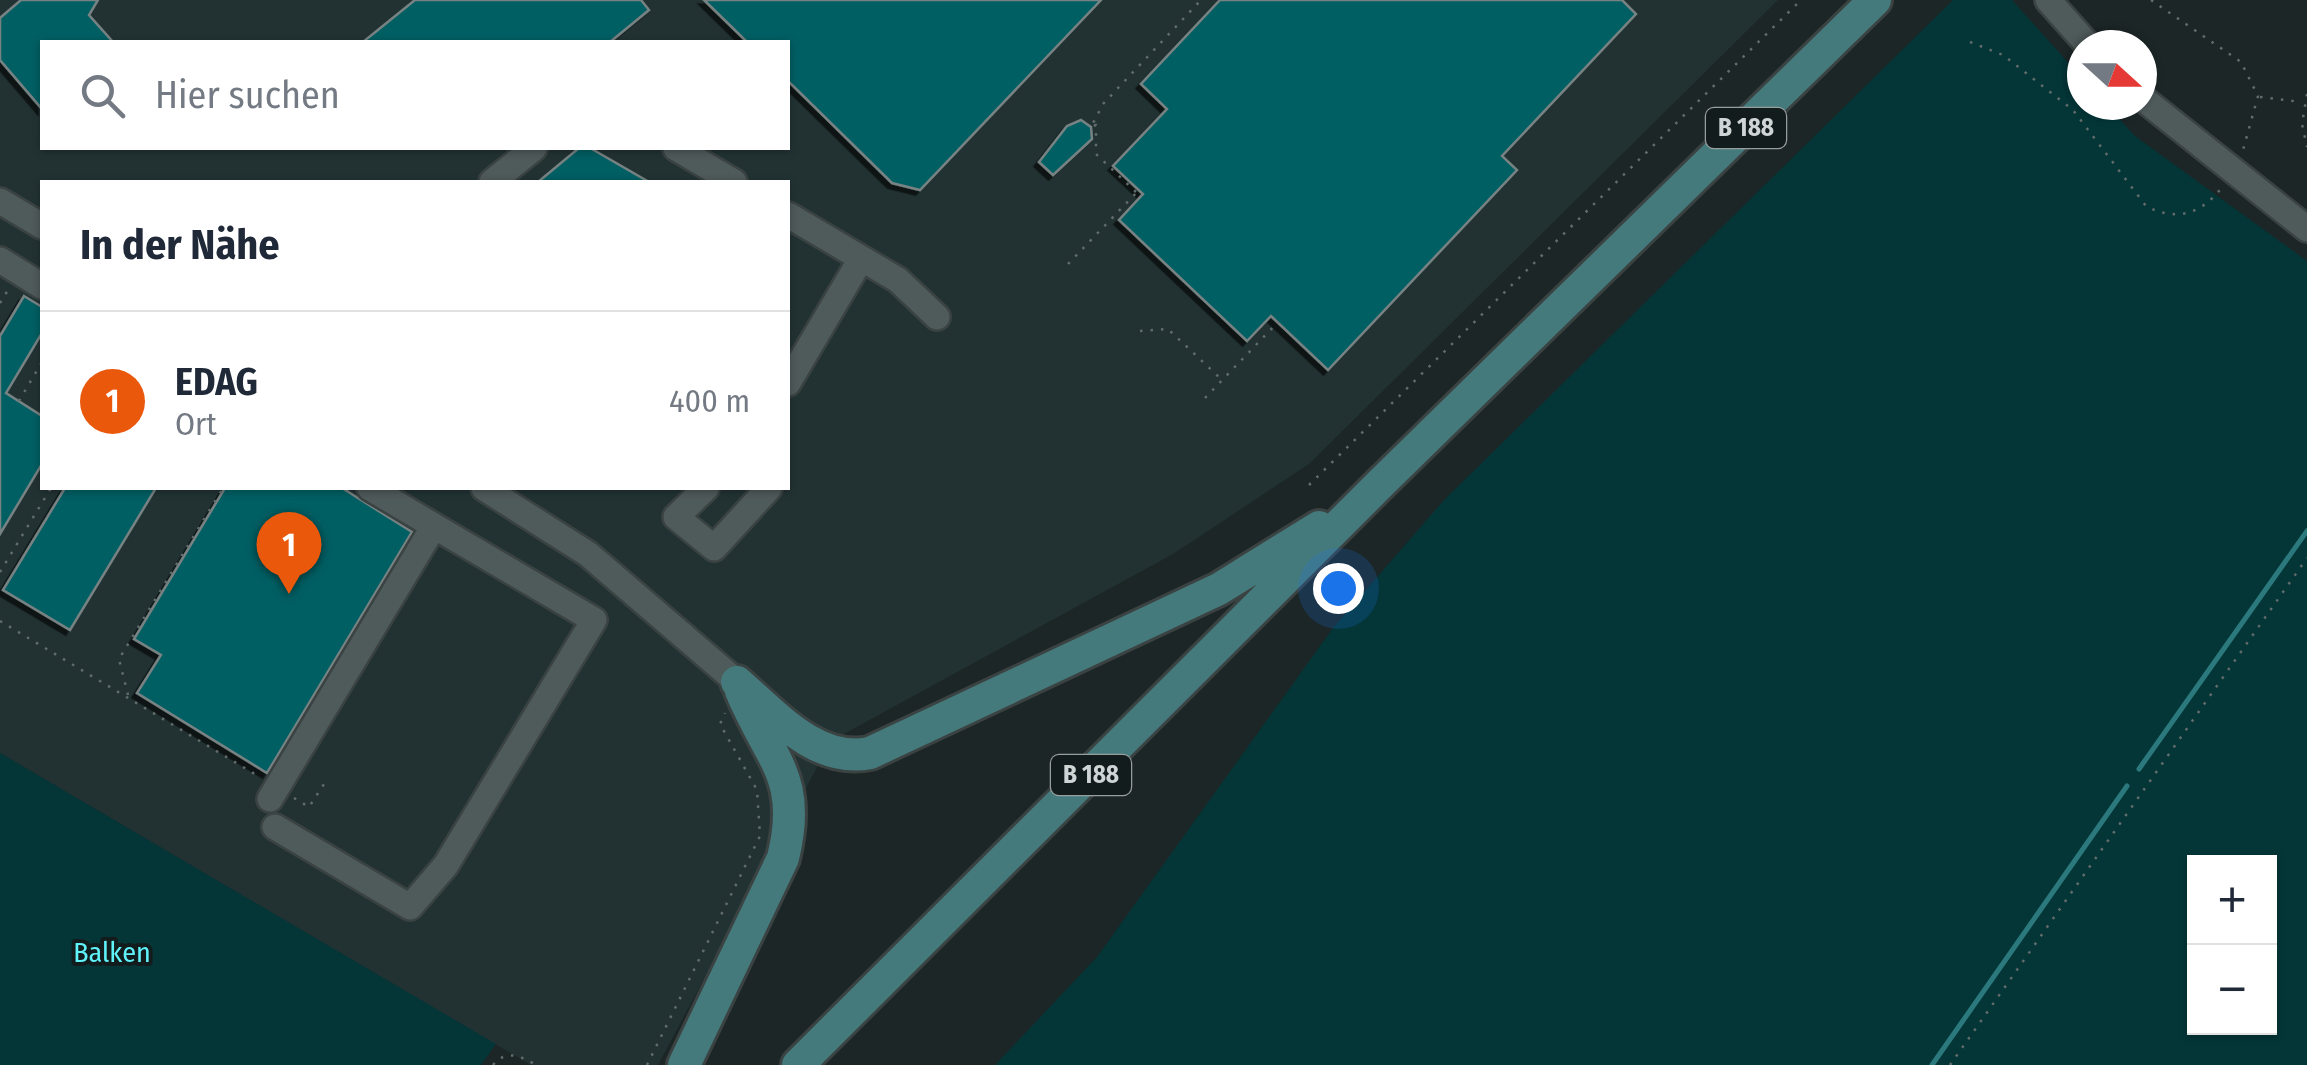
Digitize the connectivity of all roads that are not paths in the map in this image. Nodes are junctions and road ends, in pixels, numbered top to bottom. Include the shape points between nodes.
1 (1875, 0) edge
2 (2048, 0) edge
3 (2075, 30) edge
4 (2157, 110) edge
5 (532, 150) edge
6 (679, 150) edge
7 (494, 180) edge
8 (731, 180) edge
9 (0, 201) edge
10 (790, 216) edge
11 (40, 225) edge
12 (2307, 229) edge
13 (861, 259) junction
14 (0, 260) edge
15 (40, 285) edge
16 (937, 317) dead end
17 (790, 380) edge
18 (1381, 483) junction
19 (373, 490) edge
20 (487, 490) edge
21 (704, 490) edge
22 (767, 490) edge
23 (434, 526) junction
24 (738, 682) junction
25 (273, 793) road end
26 (275, 827) dead end
27 (684, 1065) edge
28 (798, 1065) edge

1 - 18 main road, B 188
2 - 3 street
4 - 12 street
5 - 7 street
6 - 8 street
9 - 11 street
10 - 13 street
13 - 16 street via 898,280
13 - 17 street
14 - 15 street
18 - 24 main road via 1219,589 870,752 842,756 817,746
18 - 28 main road, B 188
19 - 23 street
20 - 24 street via 588,554
21 - 22 street via 676,517 714,548
23 - 25 street
23 - 26 street via 594,620 446,865 410,907
24 - 27 main road via 787,778 788,835

